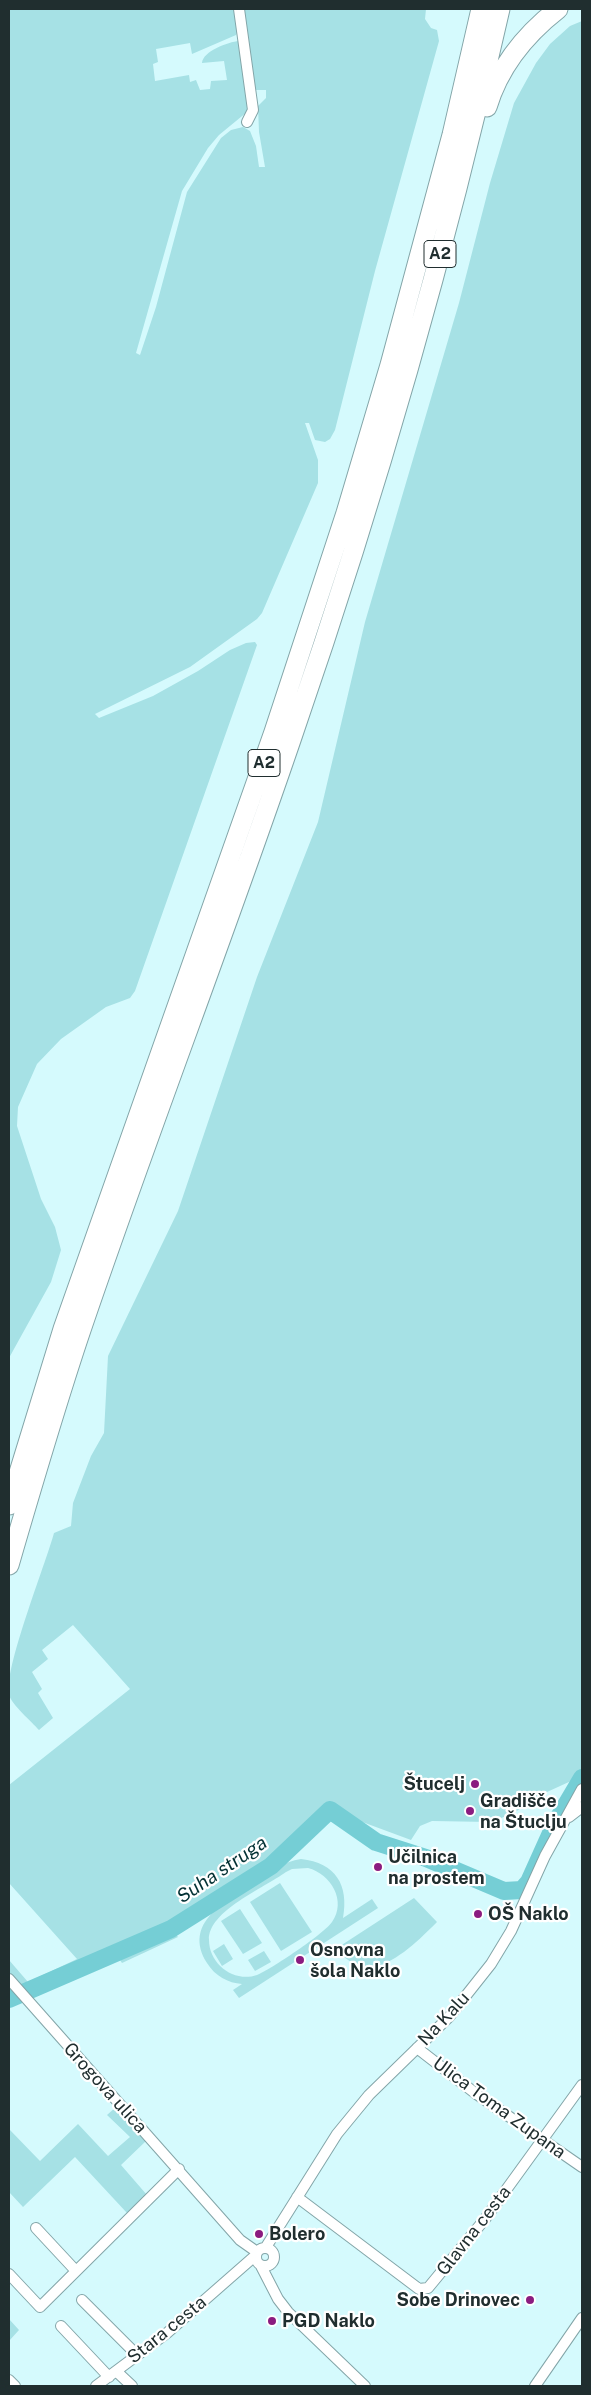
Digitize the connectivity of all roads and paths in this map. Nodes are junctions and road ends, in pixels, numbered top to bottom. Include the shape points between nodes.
1 (239, 9) edge
2 (480, 9) edge
3 (500, 9) edge
4 (558, 9) edge
5 (247, 122) dead end
6 (471, 136) junction
7 (9, 1505) edge
8 (9, 1565) edge
9 (582, 1791) edge
10 (582, 1807) edge
11 (563, 1823) junction
12 (11, 1982) edge
13 (417, 2048) junction
14 (582, 2085) edge
15 (543, 2140) junction
16 (582, 2167) edge
17 (179, 2169) junction
18 (297, 2197) junction
19 (36, 2228) dead end
20 (263, 2257) junction
21 (76, 2271) junction
22 (9, 2274) edge
23 (82, 2300) dead end
24 (582, 2318) edge
25 (61, 2326) dead end
26 (137, 2355) junction
27 (112, 2374) junction
28 (9, 2380) edge
29 (16, 2386) edge
30 (96, 2386) edge
31 (132, 2386) edge
32 (365, 2386) edge
33 (535, 2386) edge

1 - 5 street via 253,110
2 - 7 highway, A2 via 449,145 344,522 271,742 63,1329
3 - 6 highway, A2
4 - 6 highway via 539,24 515,52 500,75 485,116
6 - 8 highway, A2 via 410,362 337,603 260,830 81,1331
9 - 11 street, Na Kalu
10 - 11 street
11 - 13 street, Na Kalu via 511,1931 491,1964 449,2017
12 - 17 street, Grogova ulica
13 - 15 street, Ulica Toma Zupana
13 - 18 street, Na Kalu via 337,2134
14 - 15 street, Glavna cesta
15 - 16 street, Ulica Toma Zupana
15 - 18 street, Glavna cesta via 485,2219 428,2288 419,2289
17 - 20 street, Grogova ulica via 240,2240
17 - 21 street
18 - 20 street, Na Kalu
19 - 21 street
20 - 26 street, Stara cesta via 246,2261 238,2273
20 - 32 street via 278,2299 288,2312
21 - 22 street via 40,2307
23 - 26 street
24 - 33 street
25 - 27 street
26 - 27 street, Stara cesta
27 - 30 street, Stara cesta
27 - 31 street
28 - 29 street

